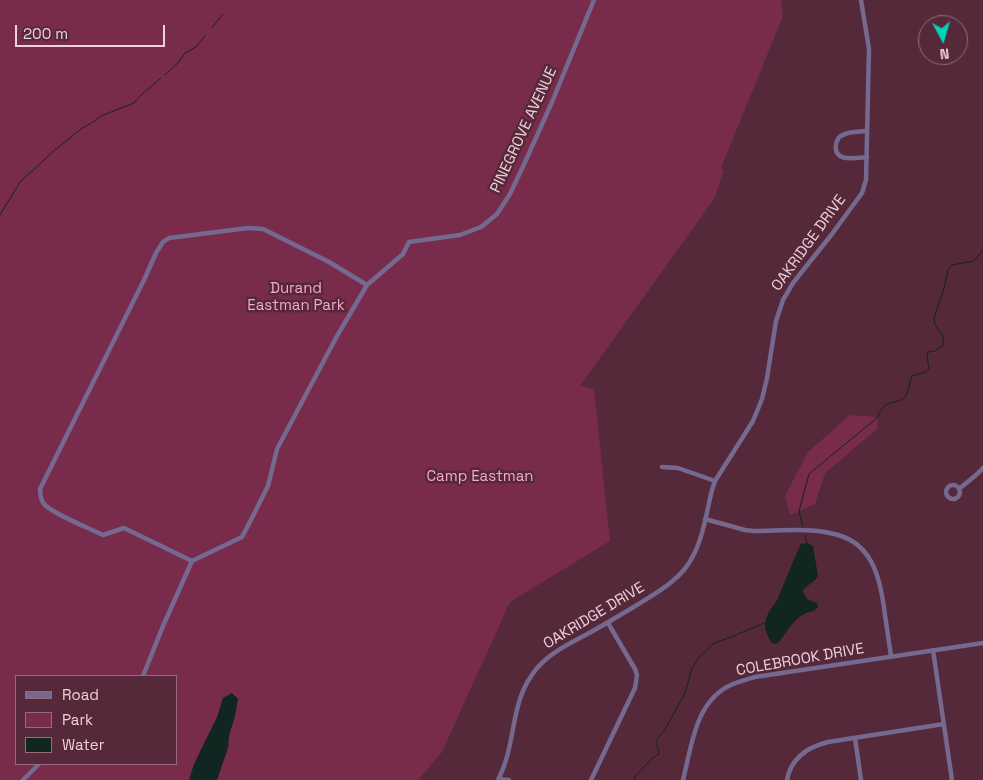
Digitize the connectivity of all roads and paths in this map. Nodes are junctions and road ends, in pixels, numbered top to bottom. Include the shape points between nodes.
1 (594, 0) edge
2 (861, 0) edge
3 (867, 131) junction
4 (867, 158) junction
5 (367, 285) junction
6 (662, 467) dead end
7 (983, 468) edge
8 (715, 481) junction
9 (959, 489) dead end
10 (705, 519) junction
11 (192, 561) junction
12 (608, 622) junction
13 (983, 643) edge
14 (933, 650) junction
15 (891, 656) junction
16 (143, 675) edge
17 (944, 724) junction
18 (855, 738) junction
19 (37, 765) edge
20 (499, 779) edge
21 (24, 780) edge
22 (509, 780) edge
23 (591, 780) edge
24 (683, 780) edge
25 (787, 780) edge
26 (861, 780) edge
27 (952, 780) edge

1 - 5 street, PINEGROVE AVENUE via 510,194 496,214 481,227 460,236 409,242 403,254
2 - 3 street, OAKRIDGE DRIVE via 869,50
3 - 4 street, OAKRIDGE DRIVE
3 - 4 street via 843,135 836,145 841,157
4 - 8 street, OAKRIDGE DRIVE via 862,193 783,300 776,320 762,399 753,421
5 - 11 street via 278,449 268,486 242,536
5 - 11 street via 263,229 187,235 162,242 40,489 44,505 103,535 124,528
6 - 8 street via 678,468
7 - 9 street
8 - 10 street, OAKRIDGE DRIVE
10 - 12 street, OAKRIDGE DRIVE via 694,554 678,576
10 - 15 street via 754,531 837,534 858,545 878,576
11 - 16 street
12 - 20 street, OAKRIDGE DRIVE via 548,656 530,676 520,695 509,754
12 - 23 street via 635,669 637,682
13 - 14 street, COLEBROOK DRIVE
14 - 15 street, COLEBROOK DRIVE
14 - 17 street
15 - 24 street, COLEBROOK DRIVE via 755,677 732,684 710,701 699,718
17 - 18 street
17 - 27 street
18 - 25 street via 809,749 795,762
18 - 26 street
19 - 21 street
20 - 22 street

